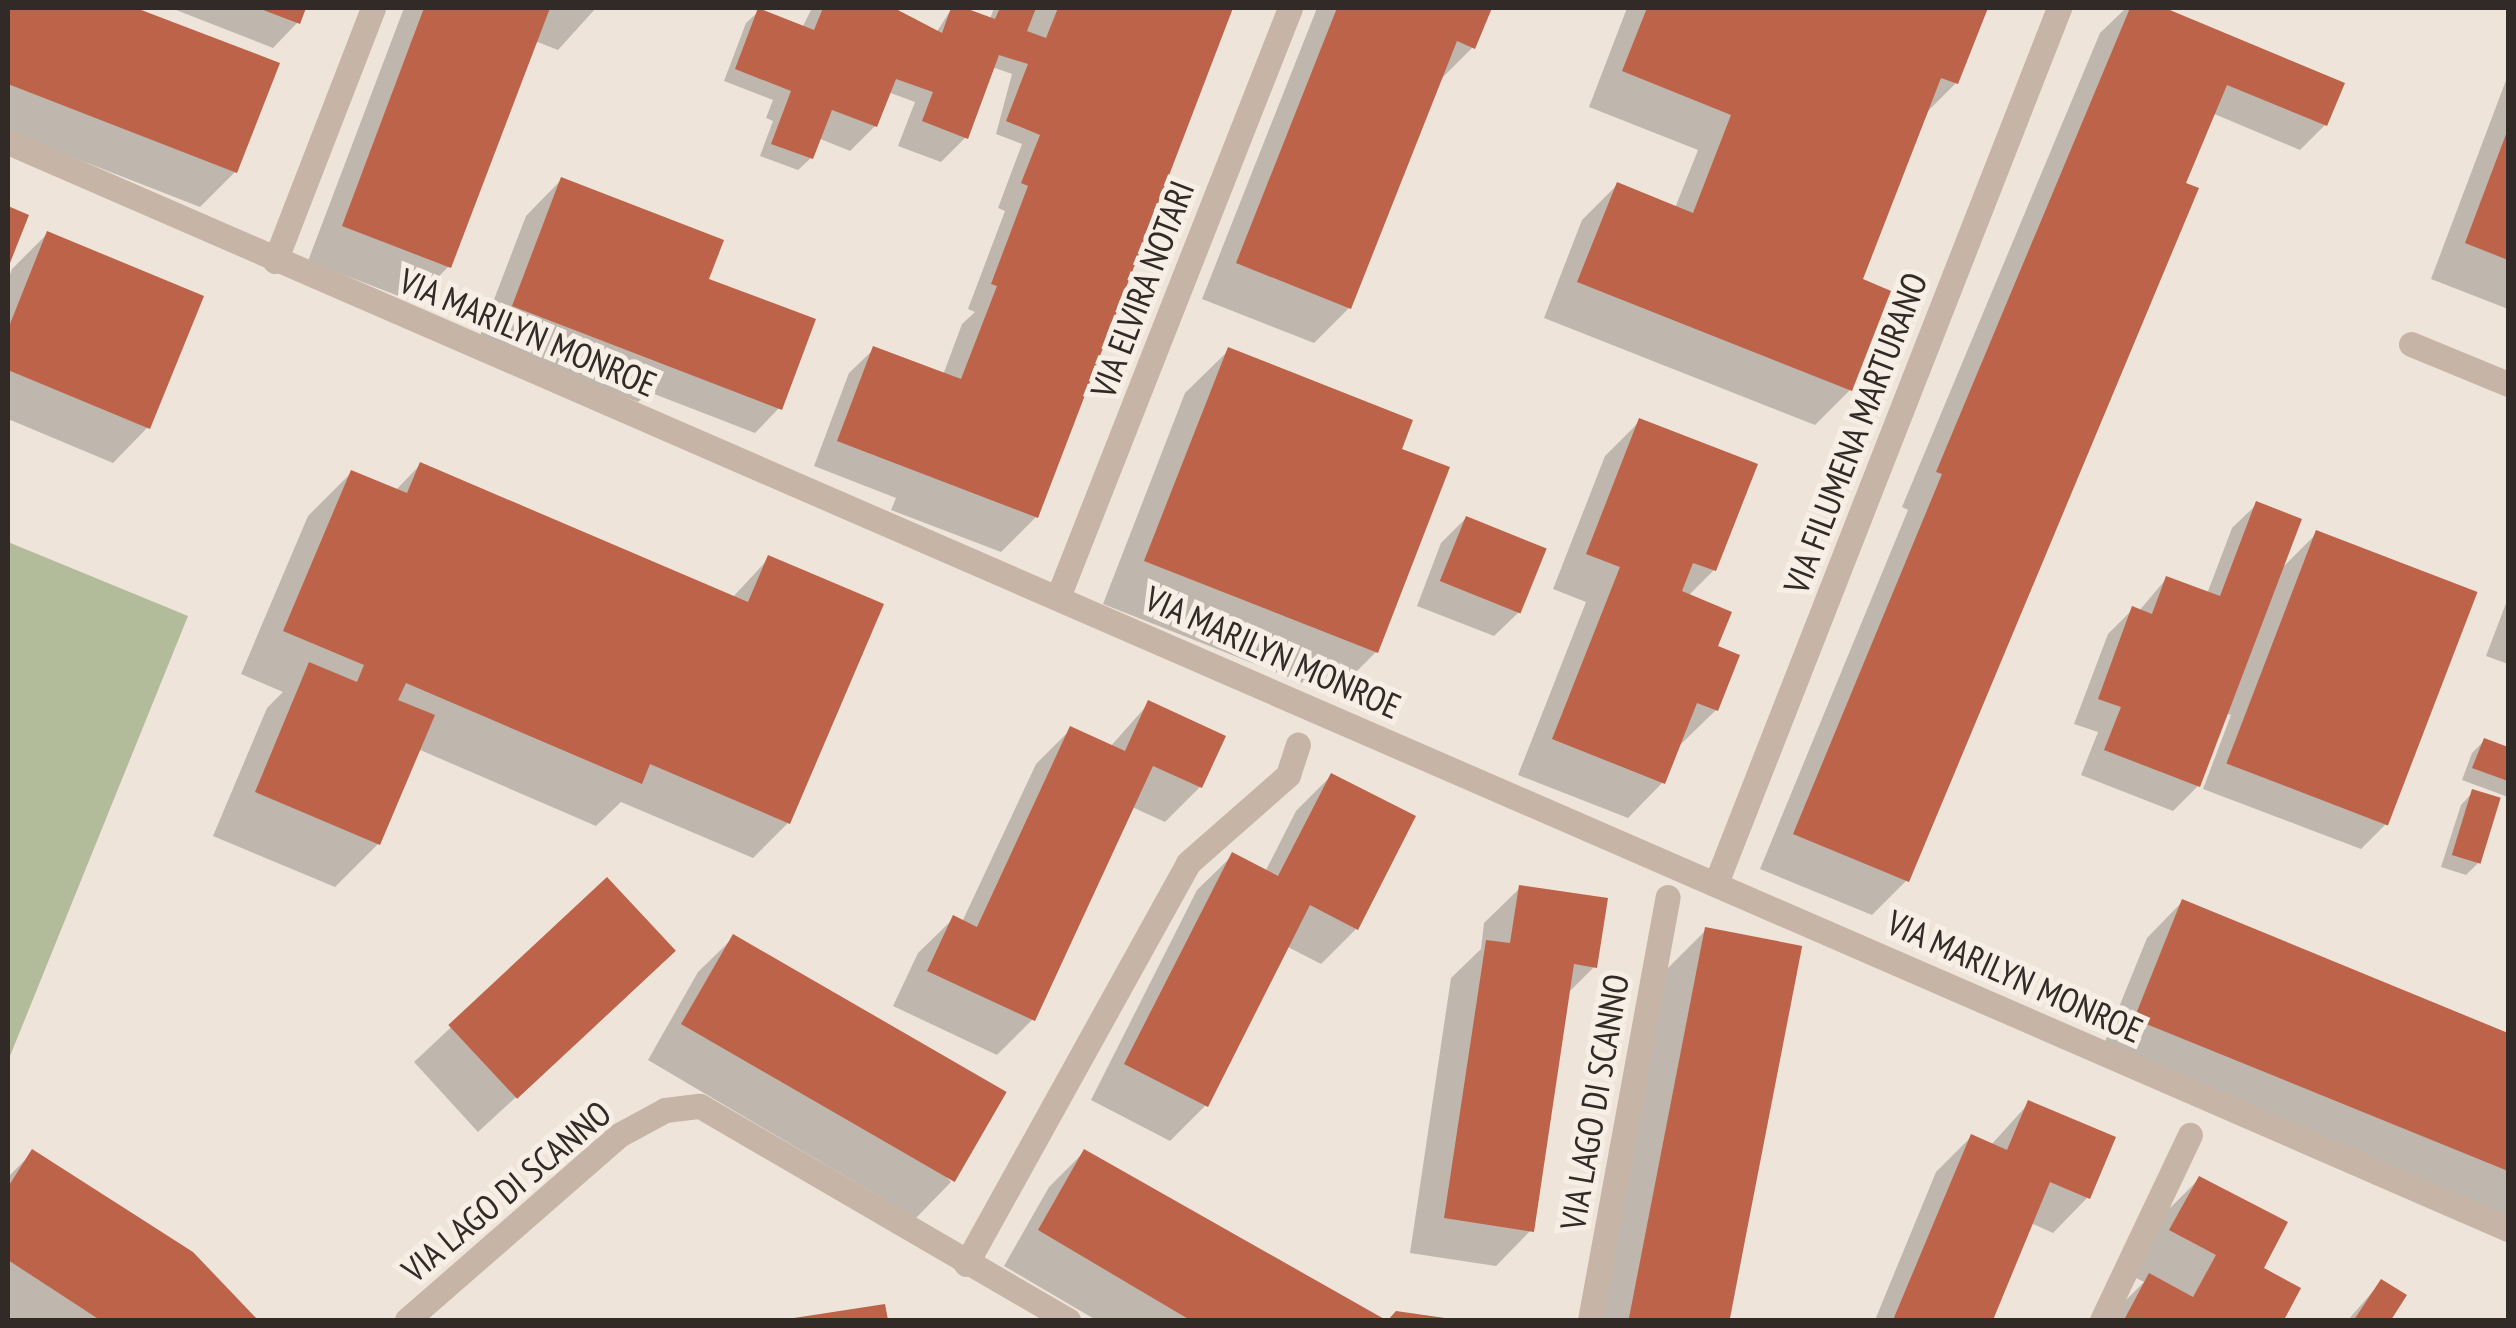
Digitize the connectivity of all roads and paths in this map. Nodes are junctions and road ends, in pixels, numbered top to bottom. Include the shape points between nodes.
1 (373, 8) edge
2 (1290, 8) edge
3 (2059, 8) edge
4 (8, 142) edge
5 (274, 261) junction
6 (2411, 344) dead end
7 (2508, 384) edge
8 (1058, 597) junction
9 (1298, 745) dead end
10 (1716, 883) junction
11 (1668, 896) dead end
12 (2190, 1135) dead end
13 (2508, 1228) edge
14 (966, 1264) junction
15 (407, 1320) edge
16 (1068, 1320) edge
17 (1590, 1320) edge
18 (2102, 1320) edge

1 - 5 street
2 - 8 street, VIA ELVIRA NOTARI
3 - 10 street, VIA FILUMENA MARTURANO
4 - 5 street, VIA MARILYN MONROE
5 - 8 street, VIA MARILYN MONROE
6 - 7 street
8 - 10 street, VIA MARILYN MONROE
9 - 14 street via 1288,775 1188,863
10 - 13 street, VIA MARILYN MONROE
11 - 17 street, VIA LAGO DI SCANNO
12 - 18 street
14 - 15 street, VIA LAGO DI SCANNO via 700,1106 664,1110 619,1135
14 - 16 street, VIA LAGO DI SCANNO

